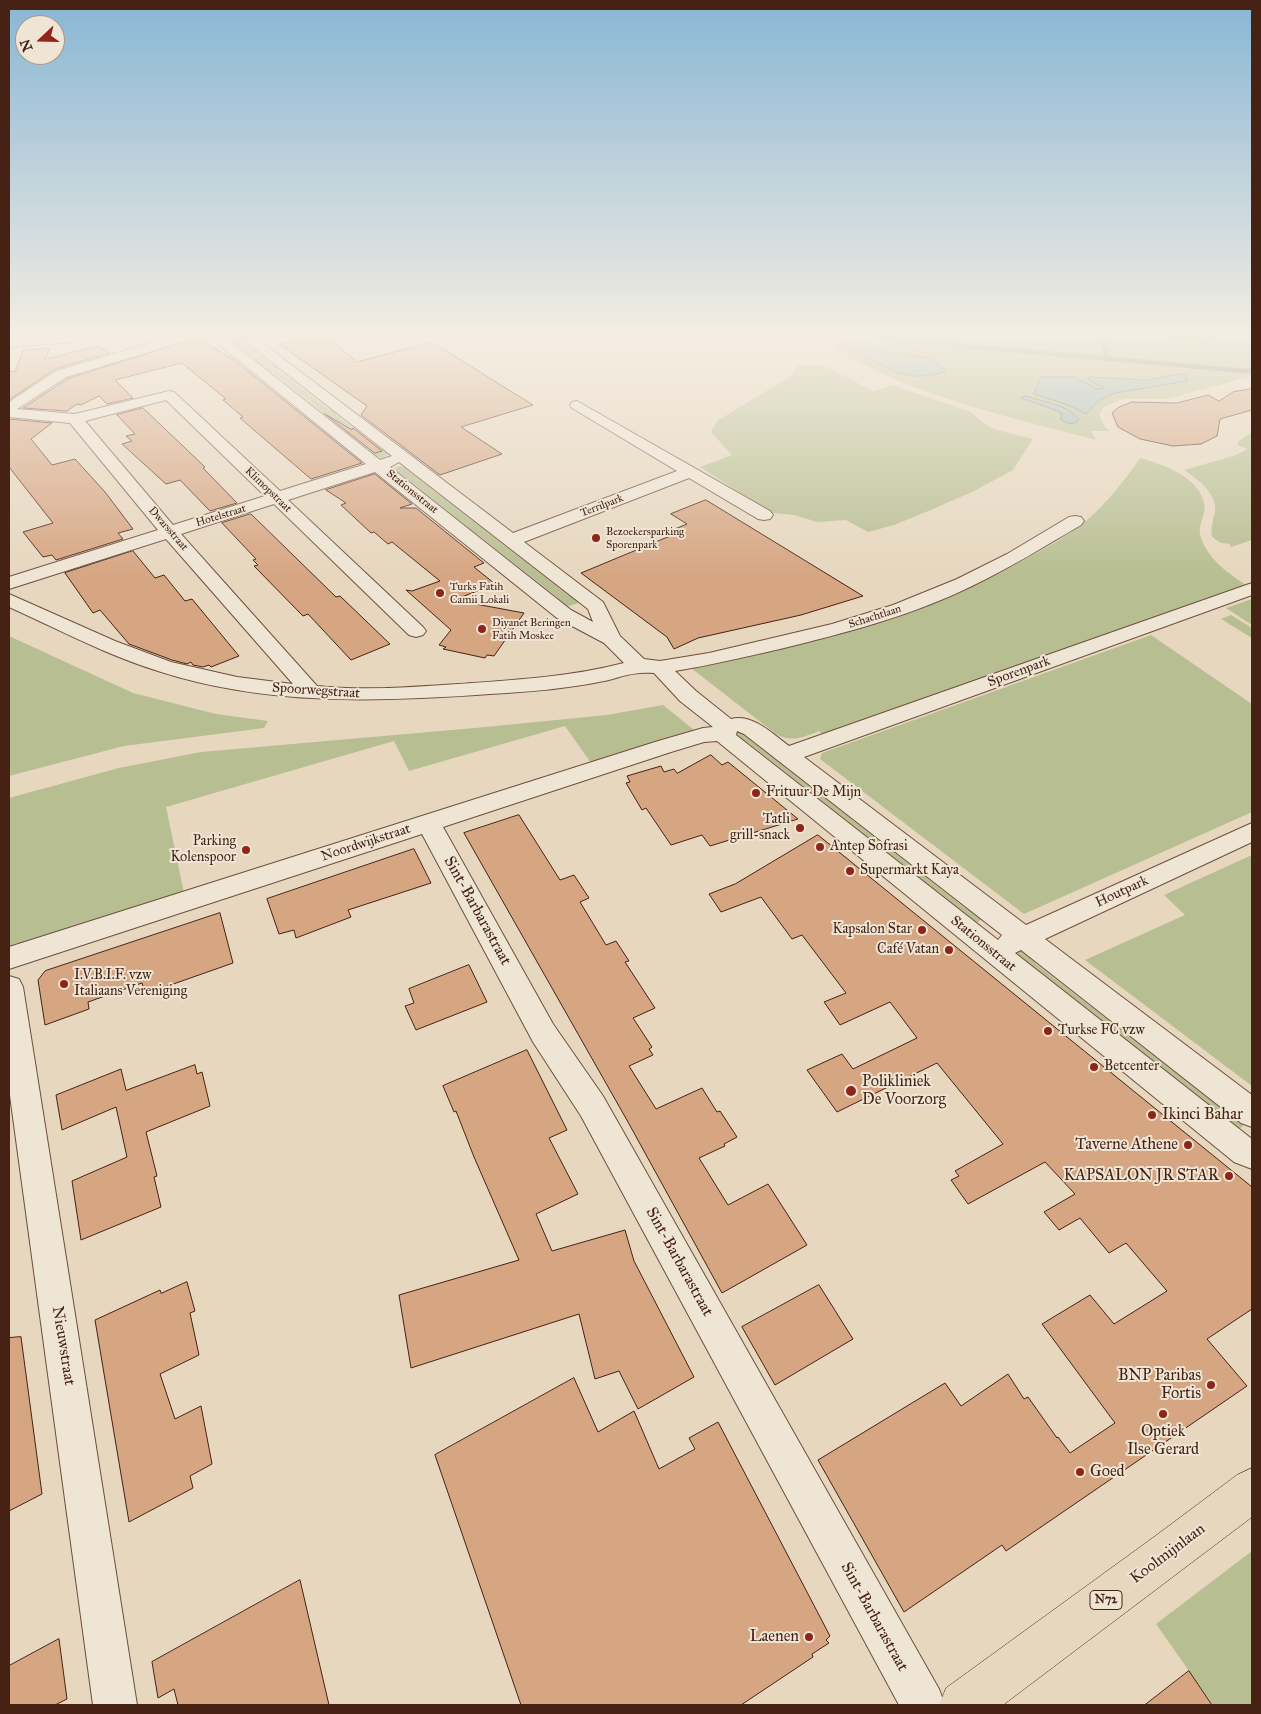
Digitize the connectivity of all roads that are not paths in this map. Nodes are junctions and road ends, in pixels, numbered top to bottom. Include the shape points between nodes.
1 (65, 418) edge
2 (80, 418) edge
3 (193, 418) edge
4 (319, 418) edge
5 (353, 418) edge
6 (599, 418) edge
7 (76, 419) junction
8 (404, 457) junction
9 (379, 465) junction
10 (691, 471) junction
11 (276, 498) junction
12 (764, 515) dead end
13 (1075, 521) dead end
14 (169, 532) junction
15 (512, 540) junction
16 (9, 583) edge
17 (1252, 589) edge
18 (9, 600) edge
19 (416, 631) dead end
20 (610, 639) junction
21 (638, 665) junction
22 (660, 667) junction
23 (307, 687) dead end
24 (726, 730) junction
25 (786, 755) junction
26 (429, 823) junction
27 (1252, 832) edge
28 (1022, 938) junction
29 (992, 951) junction
30 (9, 958) edge
31 (9, 987) edge
32 (1252, 1112) edge
33 (1252, 1154) edge
34 (1252, 1490) edge
35 (977, 1701) edge
36 (115, 1705) edge
37 (923, 1705) edge

1 - 7 street
2 - 7 street, Klimopstraat
3 - 11 street, Klimopstraat
4 - 9 street, Stationsstraat
5 - 8 street, Stationsstraat
6 - 10 street
7 - 14 street, Dwarsstraat
8 - 9 street, Hotelstraat
8 - 15 street, Stationsstraat
9 - 11 street, Hotelstraat
9 - 20 street, Stationsstraat via 564,614
10 - 12 street
10 - 15 street, Terrilpark
11 - 14 street, Hotelstraat
11 - 19 street, Klimopstraat
13 - 22 street, Schachtlaan via 964,583 900,609 813,635
14 - 16 street, Hotelstraat
14 - 23 street, Dwarsstraat
15 - 20 street, Stationsstraat via 596,606
17 - 25 street, Sporenpark
18 - 21 street, Spoorwegstraat via 165,668 237,684 326,694 404,694 517,686 598,676
20 - 21 street, Stationsstraat
21 - 22 street
22 - 24 street, Stationsstraat
24 - 25 street, Stationsstraat via 737,724 752,729
24 - 26 street, Noordwijkstraat via 663,747
24 - 29 street, Stationsstraat via 727,739
25 - 28 street, Stationsstraat
26 - 30 street, Noordwijkstraat
26 - 37 street, Sint-Barbarastraat via 543,1033 592,1106
27 - 28 street, Houtpark
28 - 29 street, Houtpark
28 - 32 street, Stationsstraat
29 - 33 street, Stationsstraat via 1245,1152
31 - 36 street, Nieuwstraat
34 - 35 main road, Koolmijnlaan / N72

